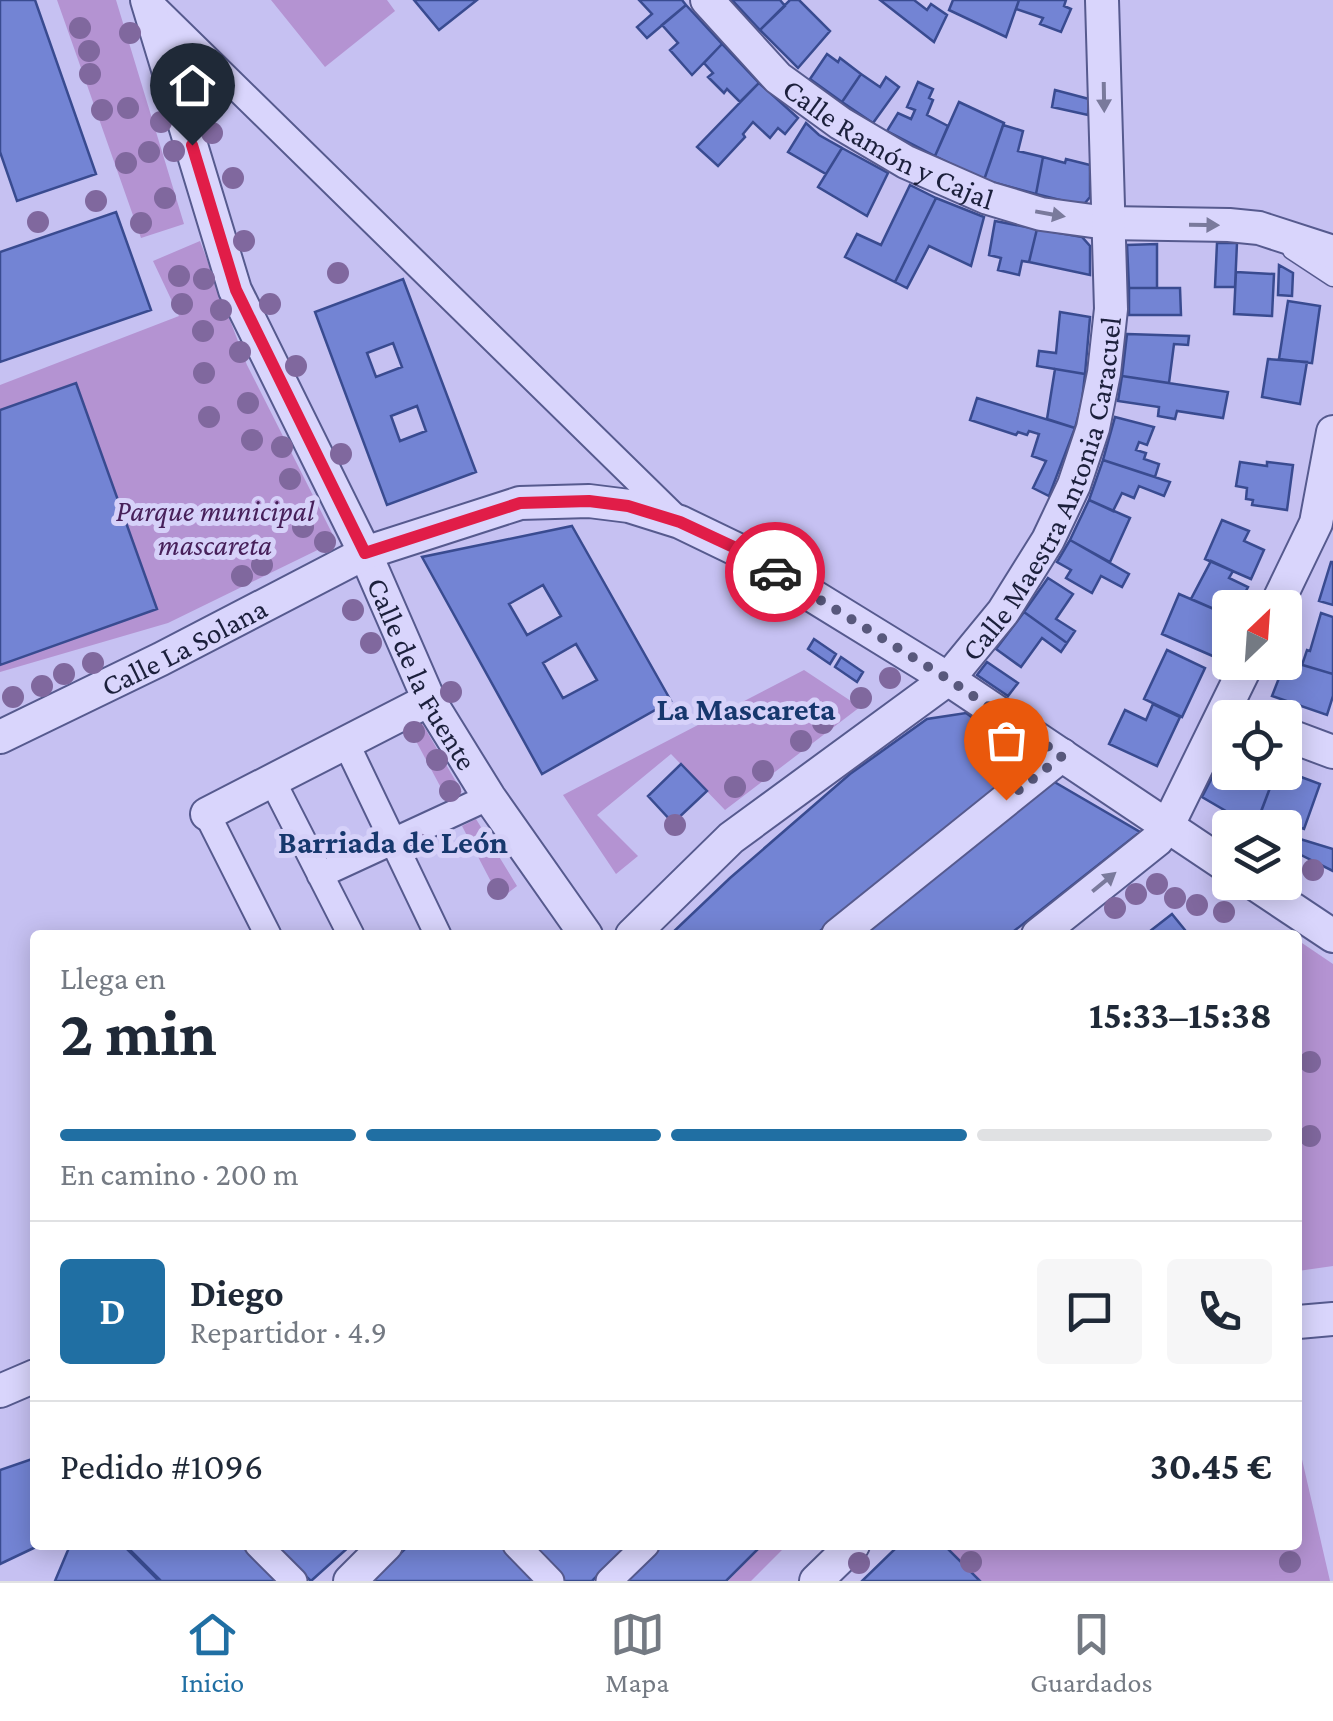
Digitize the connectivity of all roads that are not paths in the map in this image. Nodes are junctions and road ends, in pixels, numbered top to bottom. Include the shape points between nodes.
1 (148, 0) edge
2 (707, 0) edge
3 (1102, 0) edge
4 (1107, 223) junction
5 (1260, 228) junction
6 (1333, 252) edge
7 (1333, 277) edge
8 (1333, 432) edge
9 (680, 522) junction
10 (1325, 526) edge
11 (365, 553) junction
12 (1286, 590) edge
13 (948, 679) junction
14 (428, 700) junction
15 (0, 737) edge
16 (1302, 740) edge
17 (346, 743) junction
18 (1212, 748) edge
19 (1333, 752) edge
20 (1062, 756) junction
21 (272, 780) junction
22 (489, 797) junction
23 (207, 814) joint
24 (1167, 826) junction
25 (393, 842) junction
26 (1212, 856) edge
27 (320, 875) junction
28 (1279, 900) edge
29 (265, 930) edge
30 (348, 930) edge
31 (436, 930) edge
32 (582, 930) edge
33 (637, 930) edge
34 (844, 930) edge
35 (1044, 930) edge
36 (1333, 936) edge
37 (1333, 1319) edge
38 (1302, 1322) edge
39 (30, 1378) edge
40 (0, 1391) edge
41 (263, 1550) edge
42 (381, 1550) edge
43 (521, 1550) edge
44 (641, 1550) edge
45 (848, 1550) edge
46 (294, 1581) edge
47 (350, 1581) edge
48 (550, 1581) edge
49 (609, 1581) edge
50 (816, 1581) edge

1 - 9 street
1 - 11 street, Calle de la Fuente via 236,290
2 -> 4 street, Calle Ramón y Cajal via 778,78 906,162 988,198
3 -> 4 street, Calle Maestra Antonia Caracuel
4 -> 5 street, Calle Ramón y Cajal
4 - 13 street, Calle Maestra Antonia Caracuel via 1111,309 1104,373 1079,471 1048,540 1003,612
5 - 6 street, Calle Ramón y Cajal
5 - 7 lane
8 - 10 street
9 - 11 street, Calle La Solana via 589,501 520,503
9 - 13 street, Calle La Solana via 740,550
10 - 12 street
11 - 14 street, Calle de la Fuente
11 - 15 street, Calle La Solana
13 - 20 street, Calle La Solana
13 - 33 street, Calle Maestra Antonia Caracuel via 731,838
14 - 17 street
14 - 22 street, Calle de la Fuente
16 - 19 street
17 - 21 street
17 - 25 street
18 - 24 street
20 - 24 street, Calle La Solana
20 - 34 street
21 - 23 street
21 - 27 street
22 - 25 street
22 - 32 street, Calle de la Fuente
23 - 29 street
24 - 26 street, Calle La Solana
35 -> 24 street
25 - 27 street
25 - 31 street
27 - 30 street
28 - 36 street
37 - 38 street
39 - 40 street
41 - 46 street
42 - 47 street
43 - 48 street
44 - 49 street
45 - 50 street

